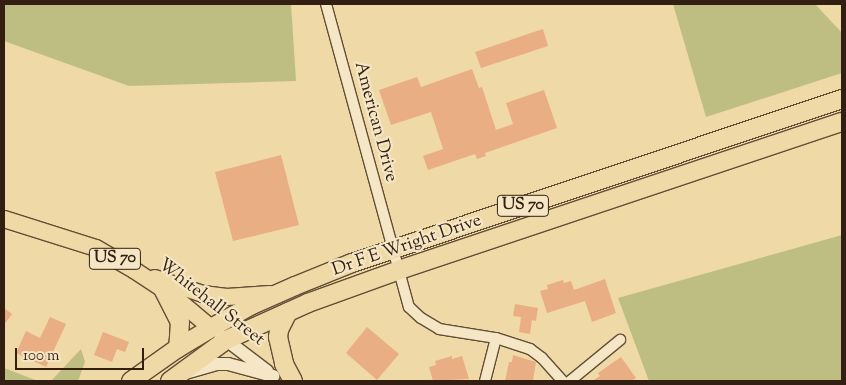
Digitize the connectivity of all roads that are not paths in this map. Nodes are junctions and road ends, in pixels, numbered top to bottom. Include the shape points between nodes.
1 (326, 4) edge
2 (842, 100) edge
3 (802, 113) junction
4 (842, 122) edge
5 (750, 153) junction
6 (4, 219) edge
7 (393, 250) junction
8 (399, 270) junction
9 (140, 274) junction
10 (163, 289) junction
11 (280, 292) junction
12 (288, 312) junction
13 (211, 328) junction
14 (496, 338) junction
15 (226, 340) junction
16 (620, 340) dead end
17 (178, 348) junction
18 (173, 379) edge
19 (277, 379) edge
20 (131, 381) edge
21 (293, 381) edge
22 (485, 381) edge
23 (563, 381) edge
24 (570, 381) edge

1 - 7 street, American Drive
2 - 3 highway, Dr F E Wright Drive / US 70
3 - 5 highway via 794,122 757,135
3 - 7 highway, Dr F E Wright Drive / US 70
4 - 5 highway, US 70
5 - 8 highway, US 70
6 - 9 main road, Whitehall Street / US 70 via 96,248
7 - 8 street, American Drive
7 - 11 highway, Dr F E Wright Drive / US 70
8 - 12 highway, US 70
8 - 14 street, American Drive via 410,307 421,318 439,329
9 - 10 main road, Whitehall Street / US 70
9 - 11 main road via 203,294 247,297
10 - 13 main road, Whitehall Street / US 70
10 - 17 highway via 180,322
11 - 13 highway, Dr F E Wright Drive / US 70
12 - 15 highway, US 70
12 - 21 highway via 278,330 278,338 284,364
13 - 15 street, Whitehall Street / US 70
13 - 17 highway, Dr F E Wright Drive
14 - 22 street
14 - 23 street, American Drive via 530,349
15 - 18 highway, US 70
15 - 19 street, Whitehall Street
16 - 24 street
17 - 20 highway, Dr F E Wright Drive
18 - 19 street via 217,364 232,365

